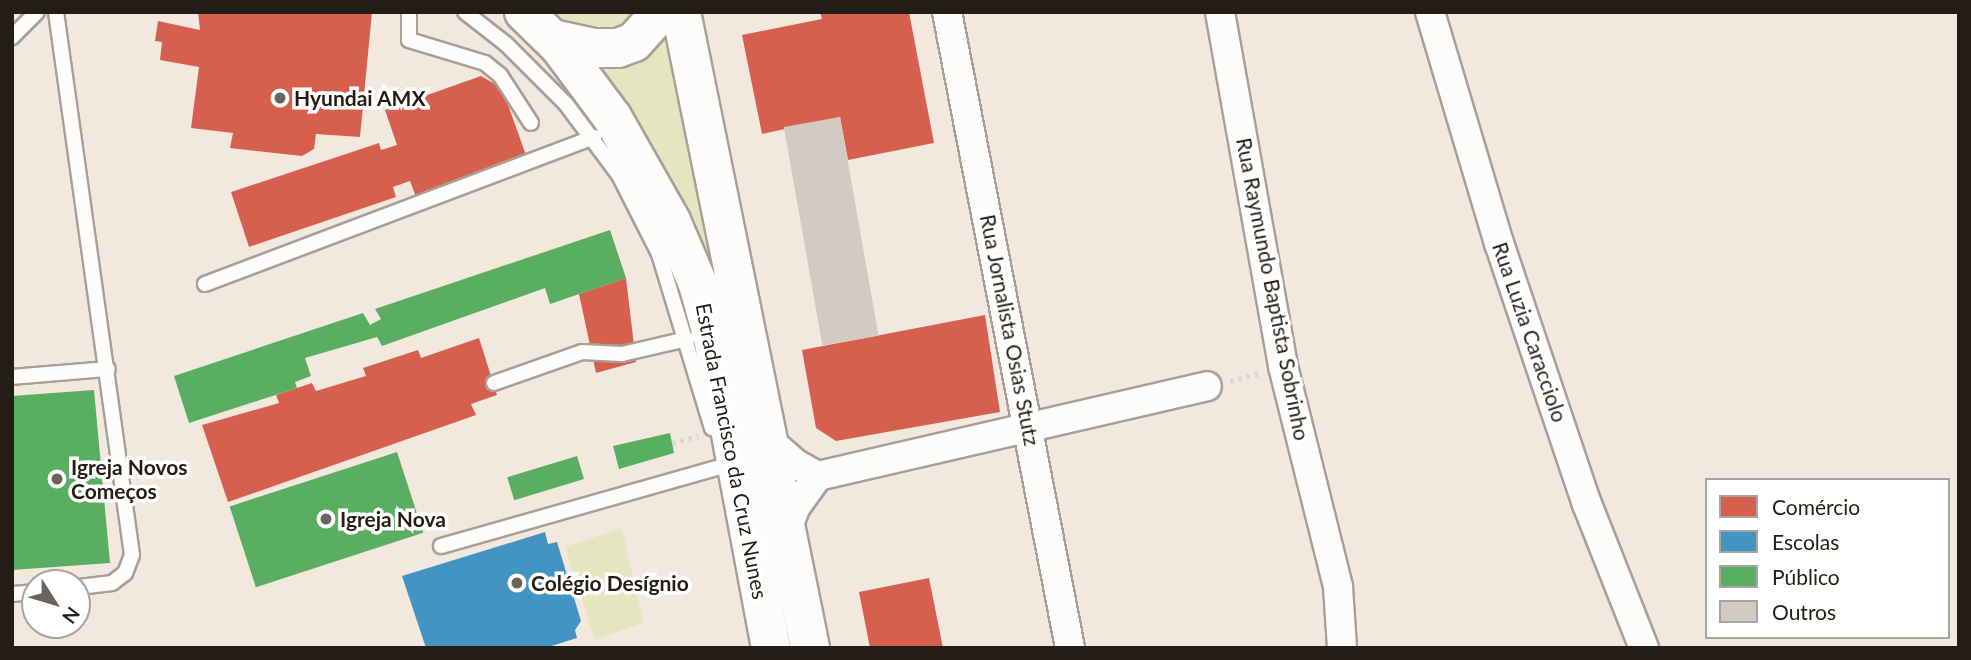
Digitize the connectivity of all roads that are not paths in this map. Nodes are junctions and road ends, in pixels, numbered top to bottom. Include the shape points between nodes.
1 (37, 12) edge
2 (56, 12) edge
3 (409, 12) edge
4 (466, 12) edge
5 (524, 12) edge
6 (662, 12) edge
7 (681, 12) edge
8 (947, 12) edge
9 (1220, 12) edge
10 (1430, 12) edge
11 (12, 37) edge
12 (556, 43) junction
13 (566, 104) junction
14 (531, 123) dead end
15 (594, 137) junction
16 (205, 284) dead end
17 (687, 339) junction
18 (108, 369) junction
19 (12, 377) edge
20 (494, 383) dead end
21 (1207, 386) road end
22 (1030, 428) junction
23 (765, 437) junction
24 (818, 476) junction
25 (731, 478) junction
26 (785, 534) junction
27 (441, 546) dead end
28 (91, 585) edge
29 (771, 648) edge
30 (810, 648) edge
31 (1070, 648) edge
32 (1342, 648) edge
33 (1644, 648) edge

1 - 11 lane
2 - 18 lane
3 - 14 lane via 410,40 485,63 500,75
4 - 13 lane via 506,44
5 - 12 main road, Estrada Francisco da Cruz Nunes
6 - 12 main road via 634,42 618,48
7 - 23 main road, Estrada Francisco da Cruz Nunes
8 - 22 street, Rua Jornalista Osias Stutz
9 - 32 street, Rua Raymundo Baptista Sobrinho via 1283,366 1338,587
10 - 33 street, Rua Luzia Caracciolo via 1479,183 1587,504
12 - 13 main road
12 - 25 main road, Estrada Francisco da Cruz Nunes via 640,162 692,271 713,338
13 - 15 lane
15 - 16 lane
15 - 17 lane via 659,254
17 - 20 lane via 622,354 582,352
17 - 25 lane
18 - 19 lane
18 - 28 lane via 132,555 125,573 112,583
21 - 22 street
22 - 24 street
22 - 31 street, Rua Jornalista Osias Stutz
23 - 24 street
23 - 26 main road, Estrada Francisco da Cruz Nunes
24 - 26 street via 796,506
25 - 27 lane
25 - 29 main road, Estrada Francisco da Cruz Nunes
26 - 30 main road, Estrada Francisco da Cruz Nunes

